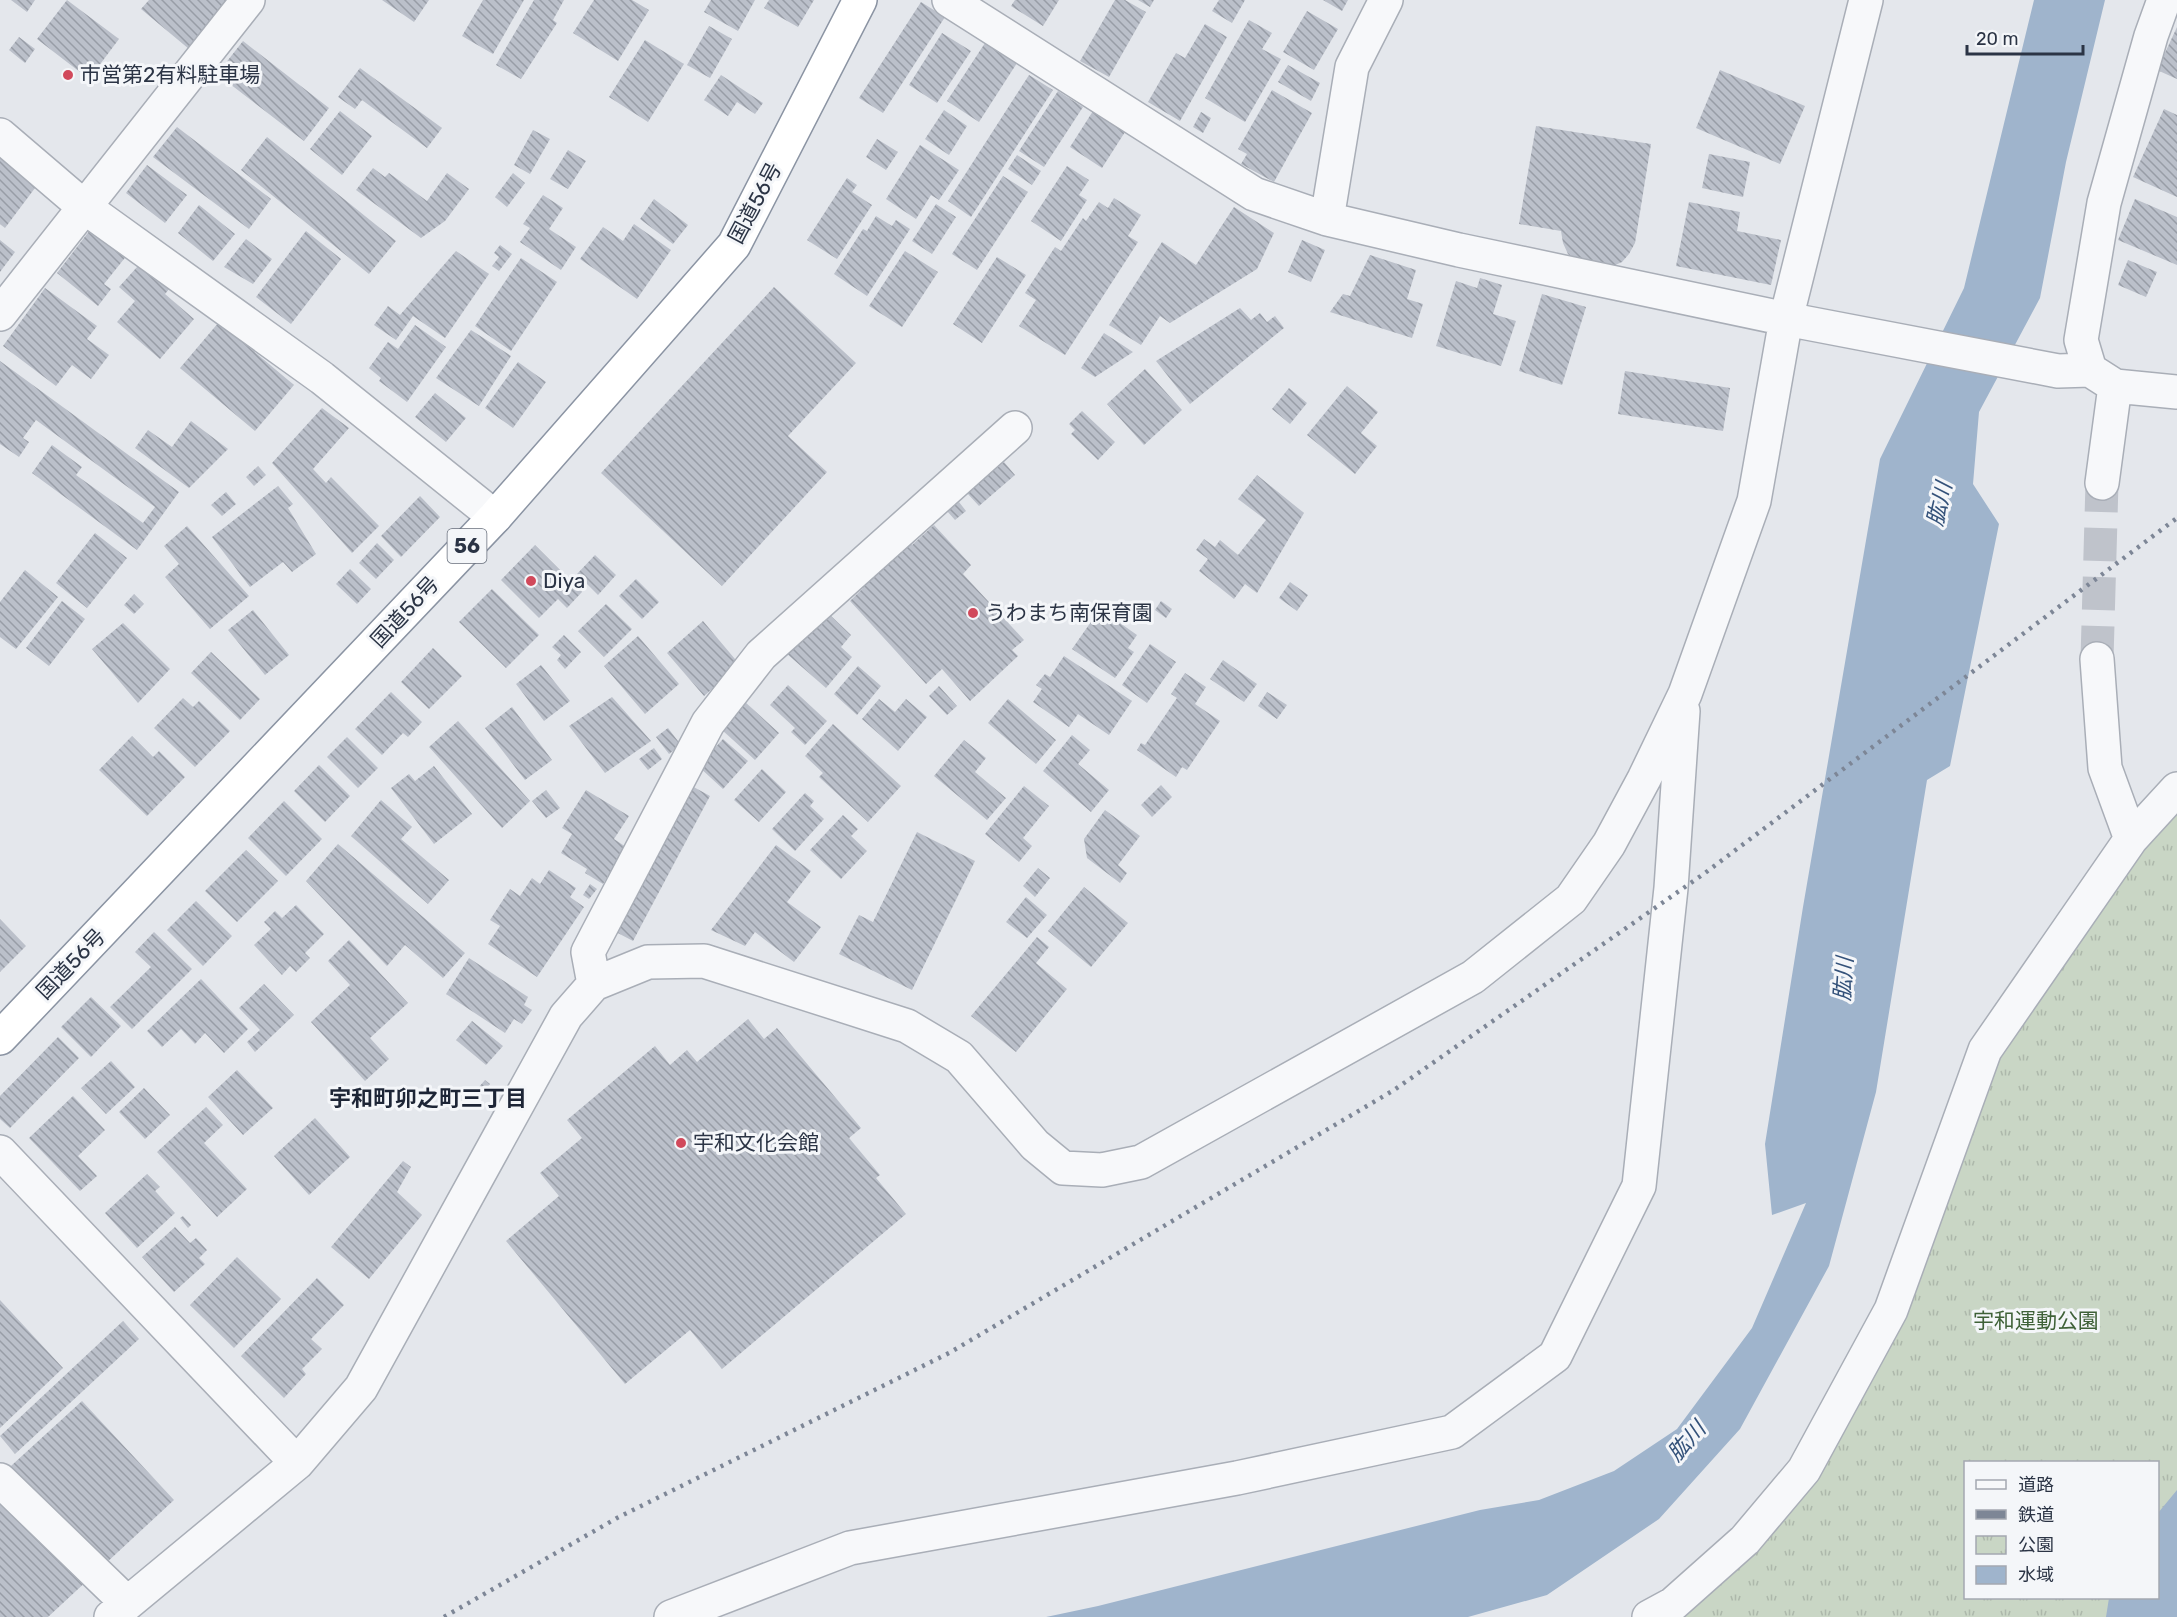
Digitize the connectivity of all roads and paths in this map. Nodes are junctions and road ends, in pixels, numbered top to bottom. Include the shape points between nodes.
1 (248, 0) edge
2 (860, 0) edge
3 (949, 0) edge
4 (1386, 0) edge
5 (1866, 0) edge
6 (2164, 0) edge
7 (0, 135) edge
8 (84, 206) junction
9 (1327, 219) junction
10 (0, 314) edge
11 (1786, 319) junction
12 (2088, 376) junction
13 (2177, 392) edge
14 (1015, 428) dead end
15 (2102, 483) tunnel mouth
16 (495, 518) junction
17 (2097, 659) tunnel mouth
18 (1685, 694) junction
19 (2177, 789) edge
20 (2131, 839) junction
21 (594, 984) junction
22 (0, 1038) edge
23 (0, 1152) edge
24 (297, 1463) junction
25 (0, 1480) edge
26 (118, 1610) edge
27 (670, 1617) edge
28 (1648, 1617) edge

1 - 8 street
2 - 16 highway, 国道56号 / 56 via 734,245
3 - 9 street via 1254,194
4 - 9 street via 1352,67
5 - 11 street
6 - 12 street via 2104,203 2081,340
7 - 8 street
8 - 10 street
8 - 16 street via 322,378
9 - 11 street
11 - 12 street
11 - 18 street via 1754,501
12 - 13 street
12 - 15 street
14 - 21 street via 761,656 708,723 588,952
16 - 22 highway, 国道56号 / 56
17 - 20 street via 2105,768
18 - 21 street via 1609,844 1571,899 1473,977 1141,1162 1102,1170 1063,1168 1035,1145 959,1057 907,1026 704,962 648,962
18 - 27 street via 1671,888 1639,1186 1555,1356 1452,1432 1237,1478 850,1548
19 - 20 street
20 - 28 street via 1985,1050 1891,1310 1804,1470 1745,1540 1673,1604
21 - 24 street via 566,1016 361,1388
23 - 24 street
24 - 26 street
25 - 26 street

